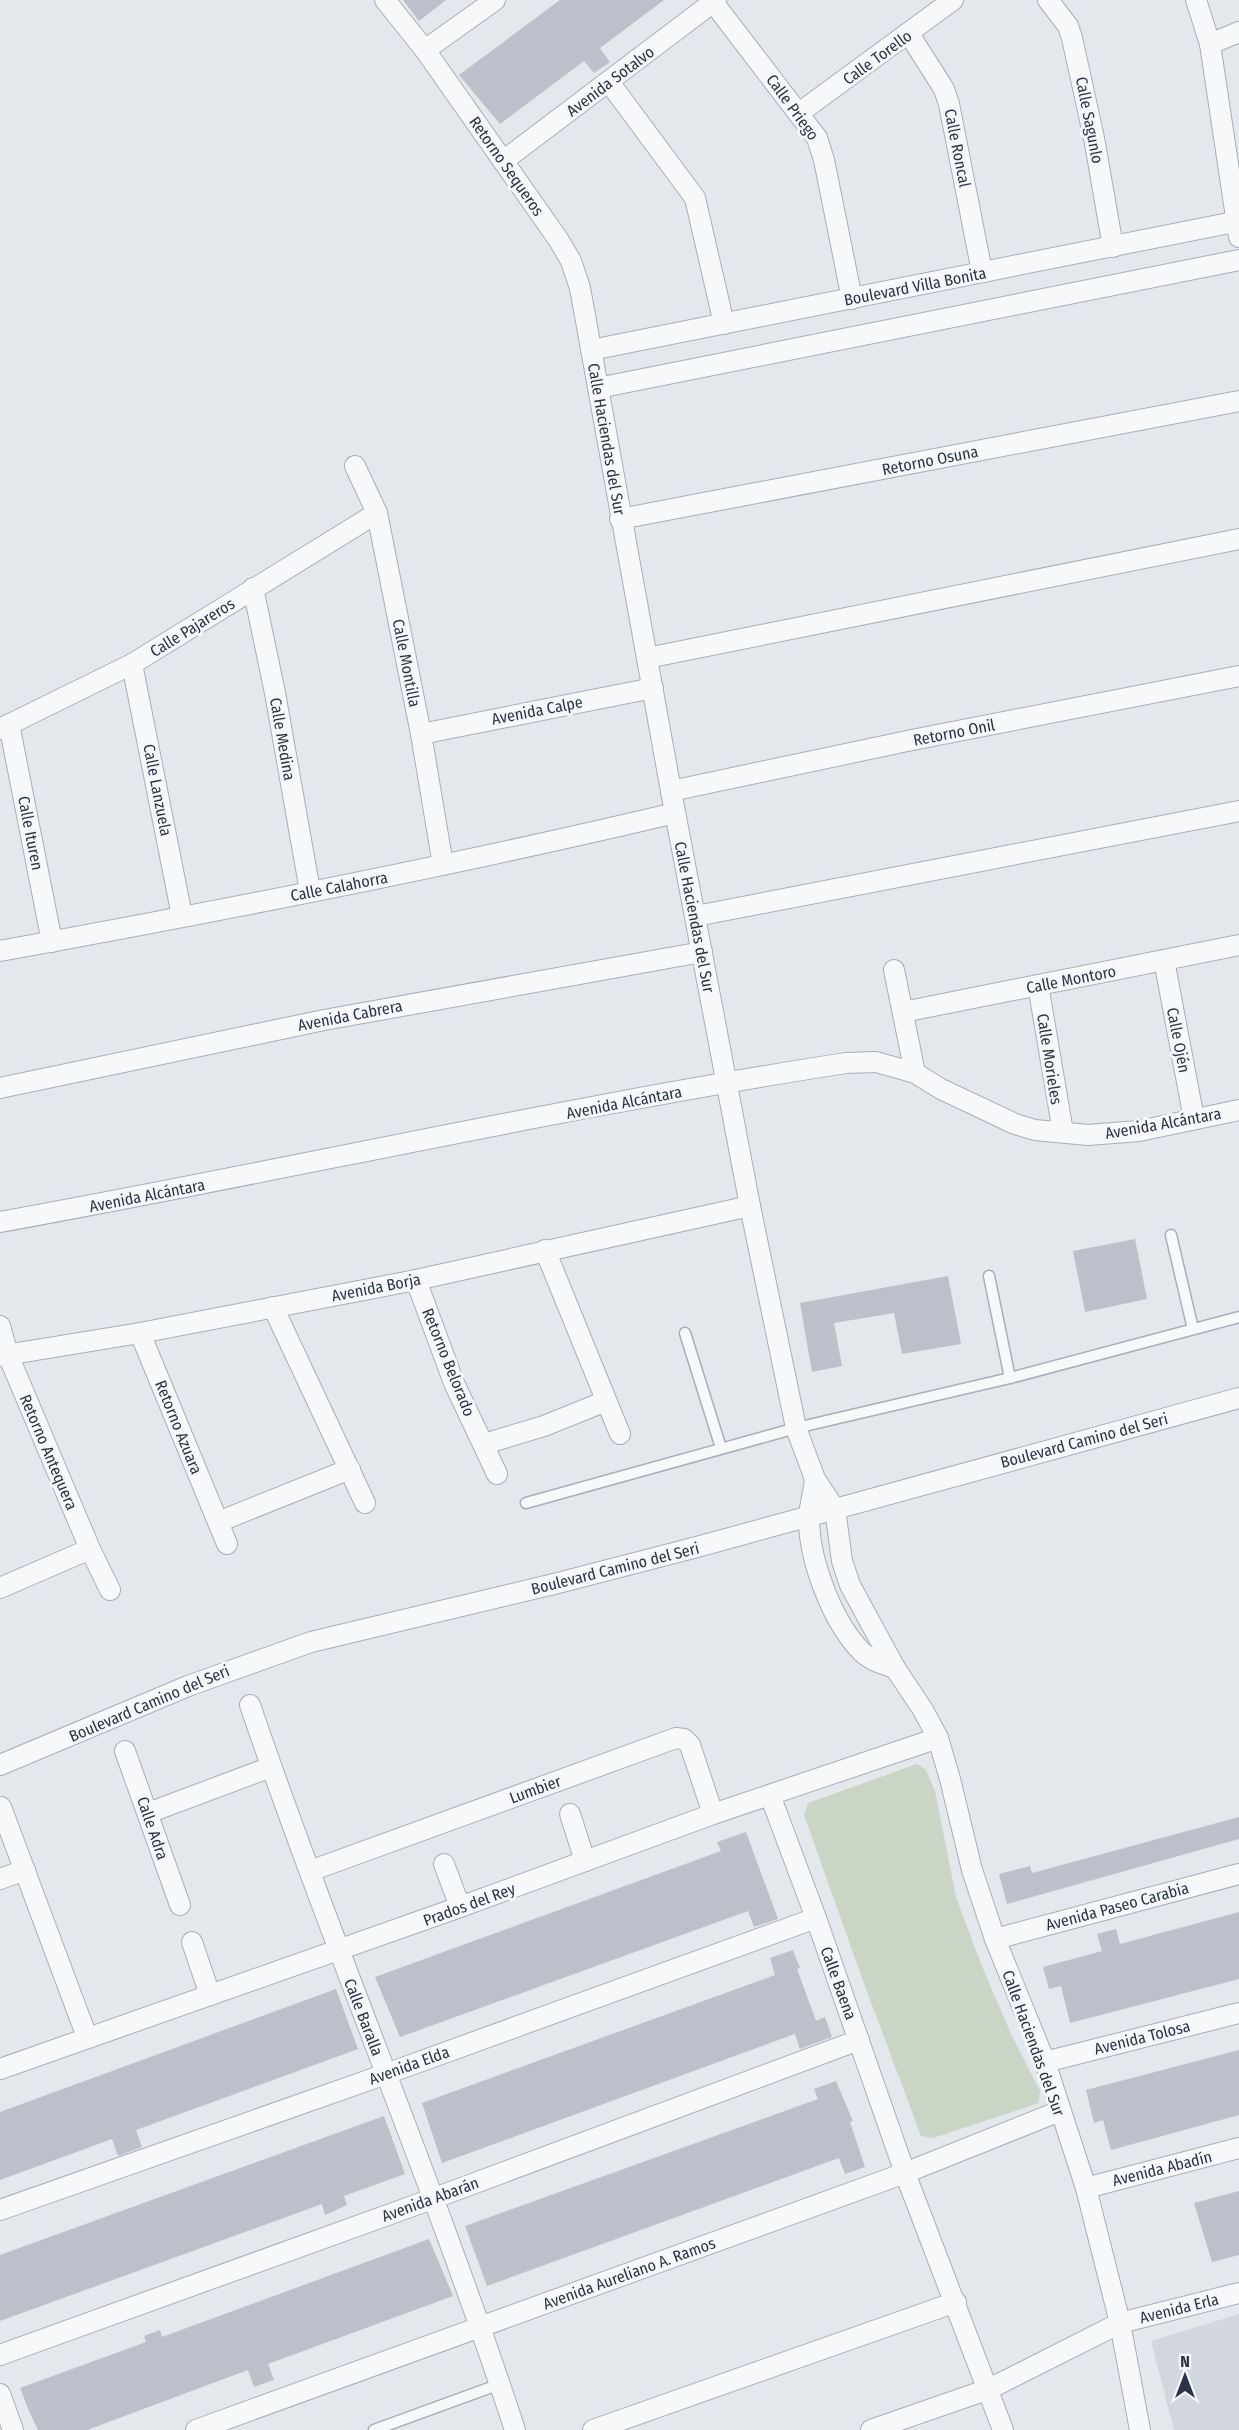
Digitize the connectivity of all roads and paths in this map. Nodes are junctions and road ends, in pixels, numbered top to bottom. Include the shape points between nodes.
1 (385, 0) edge
2 (495, 0) edge
3 (953, 0) edge
4 (1048, 0) edge
5 (1196, 0) edge
6 (714, 1) edge
7 (1239, 32) edge
8 (909, 34) junction
9 (1210, 44) junction
10 (425, 50) junction
11 (609, 82) junction
12 (799, 113) junction
13 (503, 161) junction
14 (1238, 226) edge
15 (1113, 247) junction
16 (1239, 260) edge
17 (982, 272) junction
18 (852, 299) junction
19 (724, 324) junction
20 (591, 350) junction
21 (598, 388) junction
22 (1239, 401) edge
23 (355, 466) dead end
24 (377, 513) junction
25 (620, 519) junction
26 (1239, 539) edge
27 (253, 588) junction
28 (647, 658) junction
29 (132, 664) junction
30 (1239, 676) edge
31 (653, 688) junction
32 (5, 726) edge
33 (421, 734) junction
34 (671, 792) junction
35 (1239, 811) edge
36 (675, 813) junction
37 (443, 865) junction
38 (310, 891) junction
39 (182, 916) junction
40 (696, 916) junction
41 (52, 942) junction
42 (1239, 945) edge
43 (0, 951) edge
44 (702, 952) junction
45 (1164, 960) junction
46 (894, 970) dead end
47 (1038, 986) junction
48 (903, 1012) junction
49 (915, 1073) junction
50 (726, 1082) junction
51 (0, 1088) edge
52 (1239, 1110) edge
53 (1194, 1119) junction
54 (1063, 1132) junction
55 (750, 1206) junction
56 (0, 1222) edge
57 (1171, 1235) dead end
58 (545, 1250) junction
59 (989, 1276) dead end
60 (416, 1280) junction
61 (273, 1307) junction
62 (1239, 1317) edge
63 (0, 1326) edge
64 (1193, 1329) junction
65 (140, 1333) junction
66 (685, 1333) dead end
67 (4, 1356) edge
68 (1010, 1378) junction
69 (1239, 1398) edge
70 (606, 1401) junction
71 (796, 1428) junction
72 (620, 1434) dead end
73 (484, 1444) junction
74 (721, 1448) junction
75 (350, 1468) junction
76 (497, 1474) dead end
77 (815, 1479) junction
78 (365, 1503) dead end
79 (526, 1503) dead end
80 (835, 1509) junction
81 (809, 1516) junction
82 (218, 1522) junction
83 (227, 1544) dead end
84 (90, 1549) junction
85 (0, 1588) edge
86 (110, 1590) dead end
87 (895, 1668) junction
88 (250, 1705) dead end
89 (938, 1738) junction
90 (125, 1751) dead end
91 (0, 1765) edge
92 (271, 1767) junction
93 (770, 1795) junction
94 (1, 1807) edge
95 (148, 1813) junction
96 (570, 1814) dead end
97 (713, 1814) junction
98 (585, 1862) junction
99 (444, 1864) dead end
100 (25, 1870) junction
101 (310, 1871) junction
102 (1239, 1874) edge
103 (0, 1880) edge
104 (180, 1905) dead end
105 (460, 1907) junction
106 (816, 1918) junction
107 (995, 1939) junction
108 (192, 1942) dead end
109 (338, 1950) junction
110 (210, 1995) junction
111 (1239, 2013) edge
112 (87, 2037) junction
113 (859, 2040) junction
114 (1045, 2062) junction
115 (0, 2069) edge
116 (386, 2074) junction
117 (1060, 2111) junction
118 (1239, 2148) edge
119 (905, 2173) junction
120 (1086, 2188) junction
121 (432, 2199) junction
122 (0, 2210) edge
123 (1239, 2293) edge
124 (956, 2302) junction
125 (1120, 2323) junction
126 (481, 2327) junction
127 (0, 2355) edge
128 (500, 2384) junction
129 (989, 2389) junction
130 (0, 2394) edge
131 (13, 2430) edge
132 (196, 2430) edge
133 (374, 2430) edge
134 (515, 2430) edge
135 (593, 2430) edge
136 (871, 2430) edge
137 (1003, 2430) edge
138 (1140, 2430) edge

1 - 10 street, Retorno Sequeros
2 - 10 street
3 - 8 street, Calle Torello
4 - 15 street, Calle Sagunlo via 1068,26 1072,38
5 - 9 street
6 - 11 street, Avenida Sotalvo
6 - 12 street, Calle Priego
7 - 9 street
8 - 12 street, Calle Torello
8 - 17 street, Calle Roncal via 944,88 949,104
9 - 14 street
10 - 13 street, Retorno Sequeros
11 - 13 street, Avenida Sotalvo
11 - 19 street via 695,198
12 - 18 street, Calle Priego via 821,148
13 - 20 street, Retorno Sequeros via 571,261
14 - 15 street, Boulevard Villa Bonita
15 - 17 street, Boulevard Villa Bonita
16 - 21 street
17 - 18 street, Boulevard Villa Bonita
18 - 19 street, Boulevard Villa Bonita
19 - 20 street, Boulevard Villa Bonita
20 - 21 street, Calle Haciendas del Sur
21 - 25 street, Calle Haciendas del Sur
22 - 25 street, Retorno Osuna
23 - 24 street, Calle Montilla
24 - 27 street, Calle Pajareros
24 - 33 street, Calle Montilla
25 - 28 street, Calle Haciendas del Sur
26 - 28 street
27 - 29 street, Calle Pajareros
27 - 38 street, Calle Medina
28 - 31 street, Calle Haciendas del Sur
29 - 32 street, Calle Pajareros
29 - 39 street, Calle Lanzuela
30 - 34 street, Retorno Onil
31 - 33 street, Avenida Calpe
31 - 34 street, Calle Haciendas del Sur
32 - 41 street, Calle Ituren
33 - 37 street, Calle Montilla
34 - 36 street, Calle Haciendas del Sur
35 - 40 street
36 - 37 street, Calle Calahorra
36 - 40 street, Calle Haciendas del Sur
37 - 38 street, Calle Calahorra
38 - 39 street, Calle Calahorra
39 - 41 street, Calle Calahorra
40 - 44 street, Calle Haciendas del Sur
41 - 43 street, Calle Calahorra
42 - 45 street, Calle Montoro
44 - 50 street, Calle Haciendas del Sur
44 - 51 street, Avenida Cabrera via 324,1020
45 - 47 street, Calle Montoro
45 - 53 street, Calle Ojén
46 - 48 street
47 - 48 street, Calle Montoro
47 - 54 street, Calle Morieles
48 - 49 street
49 - 50 street, Avenida Alcántara via 876,1062 846,1063
49 - 54 street, Avenida Alcántara via 1015,1124
50 - 55 street, Calle Haciendas del Sur
50 - 56 street, Avenida Alcántara
52 - 53 street, Avenida Alcántara
53 - 54 street, Avenida Alcántara via 1139,1131 1088,1135
55 - 58 street, Avenida Borja
55 - 71 street, Calle Haciendas del Sur
57 - 64 lane
58 - 60 street, Avenida Borja
58 - 70 street
59 - 68 lane
60 - 61 street, Avenida Borja
60 - 73 street, Retorno Belorado via 454,1383
61 - 65 street, Avenida Borja
61 - 75 street
62 - 64 lane
63 - 67 street, Retorno Antequera
64 - 68 lane
65 - 67 street, Avenida Borja
65 - 82 street, Retorno Azuara
66 - 74 lane
67 - 84 street, Retorno Antequera
68 - 71 lane
69 - 80 street, Boulevard Camino del Seri
70 - 72 street
70 - 73 street
71 - 74 lane
71 - 77 street, Calle Haciendas del Sur
73 - 76 street, Retorno Belorado
74 - 79 lane
75 - 78 street
75 - 82 street
77 - 80 street, Calle Haciendas del Sur
77 - 81 street, Calle Haciendas del Sur
80 - 81 street, Boulevard Camino del Seri
80 - 87 street, Calle Haciendas del Sur via 848,1577
81 - 87 street, Calle Haciendas del Sur via 819,1576 849,1636 875,1662
81 - 91 street, Boulevard Camino del Seri via 558,1583 310,1642 177,1690
82 - 83 street, Retorno Azuara
84 - 85 street
84 - 86 street, Retorno Antequera
87 - 89 street, Calle Haciendas del Sur
88 - 92 street, Calle Baralla
89 - 93 street, Prados del Rey
89 - 107 street, Calle Haciendas del Sur via 972,1870
90 - 95 street, Calle Adra
92 - 95 street
92 - 101 street, Calle Baralla
93 - 97 street, Prados del Rey
93 - 106 street, Calle Baena
94 - 100 street
95 - 104 street, Calle Adra
96 - 98 street
97 - 98 street, Prados del Rey
97 - 101 street, Lumbier via 690,1745 676,1738
98 - 105 street, Prados del Rey
99 - 105 street
100 - 103 street
100 - 112 street
101 - 109 street, Calle Baralla
102 - 107 street, Avenida Paseo Carabia
105 - 109 street, Prados del Rey
106 - 113 street, Calle Baena
106 - 116 street, Avenida Elda
107 - 114 street, Calle Haciendas del Sur
108 - 110 street
109 - 110 street, Prados del Rey
109 - 116 street, Calle Baralla
110 - 112 street, Prados del Rey
111 - 114 street, Avenida Tolosa
112 - 115 street, Prados del Rey
113 - 119 street, Calle Baena
113 - 121 street, Avenida Abarán
114 - 117 street, Calle Haciendas del Sur
116 - 121 street, Calle Baralla
116 - 122 street, Avenida Elda
117 - 119 street, Avenida Aureliano A. Ramos
117 - 120 street, Calle Haciendas del Sur
118 - 120 street, Avenida Abadín
119 - 124 street, Calle Baena
119 - 126 street, Avenida Aureliano A. Ramos
120 - 125 street, Calle Haciendas del Sur
121 - 126 street, Calle Baralla
121 - 127 street, Avenida Abarán
123 - 125 street, Avenida Erla
124 - 129 street, Calle Baena
124 - 135 street
125 - 129 street, Avenida Erla
125 - 138 street, Calle Haciendas del Sur
126 - 128 street, Calle Baralla
126 - 132 street, Avenida Aureliano A. Ramos
128 - 133 lane
128 - 134 street, Calle Baralla
129 - 136 street, Avenida Erla
129 - 137 street, Calle Baena
130 - 131 street

